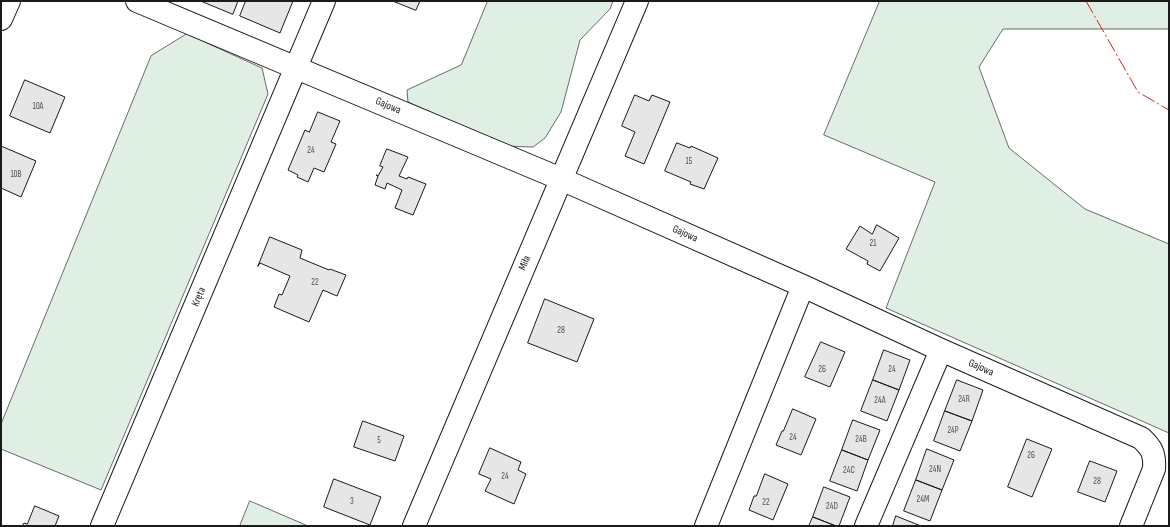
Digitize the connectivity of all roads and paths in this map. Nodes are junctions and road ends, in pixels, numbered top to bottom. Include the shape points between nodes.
1 (8, 1) edge
2 (137, 1) edge
3 (324, 1) edge
4 (637, 1) edge
5 (1, 18) edge
6 (296, 67) junction
7 (561, 179) junction
8 (803, 286) junction
9 (941, 350) junction
10 (102, 526) edge
11 (414, 526) edge
12 (706, 526) edge
13 (866, 526) edge
14 (1131, 526) edge

1 - 5 street
2 - 6 street, Gajowa
3 - 6 street, Kręta
4 - 7 street, Miła
6 - 7 street, Gajowa
6 - 10 street, Kręta
7 - 8 street, Gajowa
7 - 11 street, Miła
8 - 9 street, Gajowa
8 - 12 street
9 - 13 street
9 - 14 street, Gajowa via 1141,438 1152,452 1154,469

